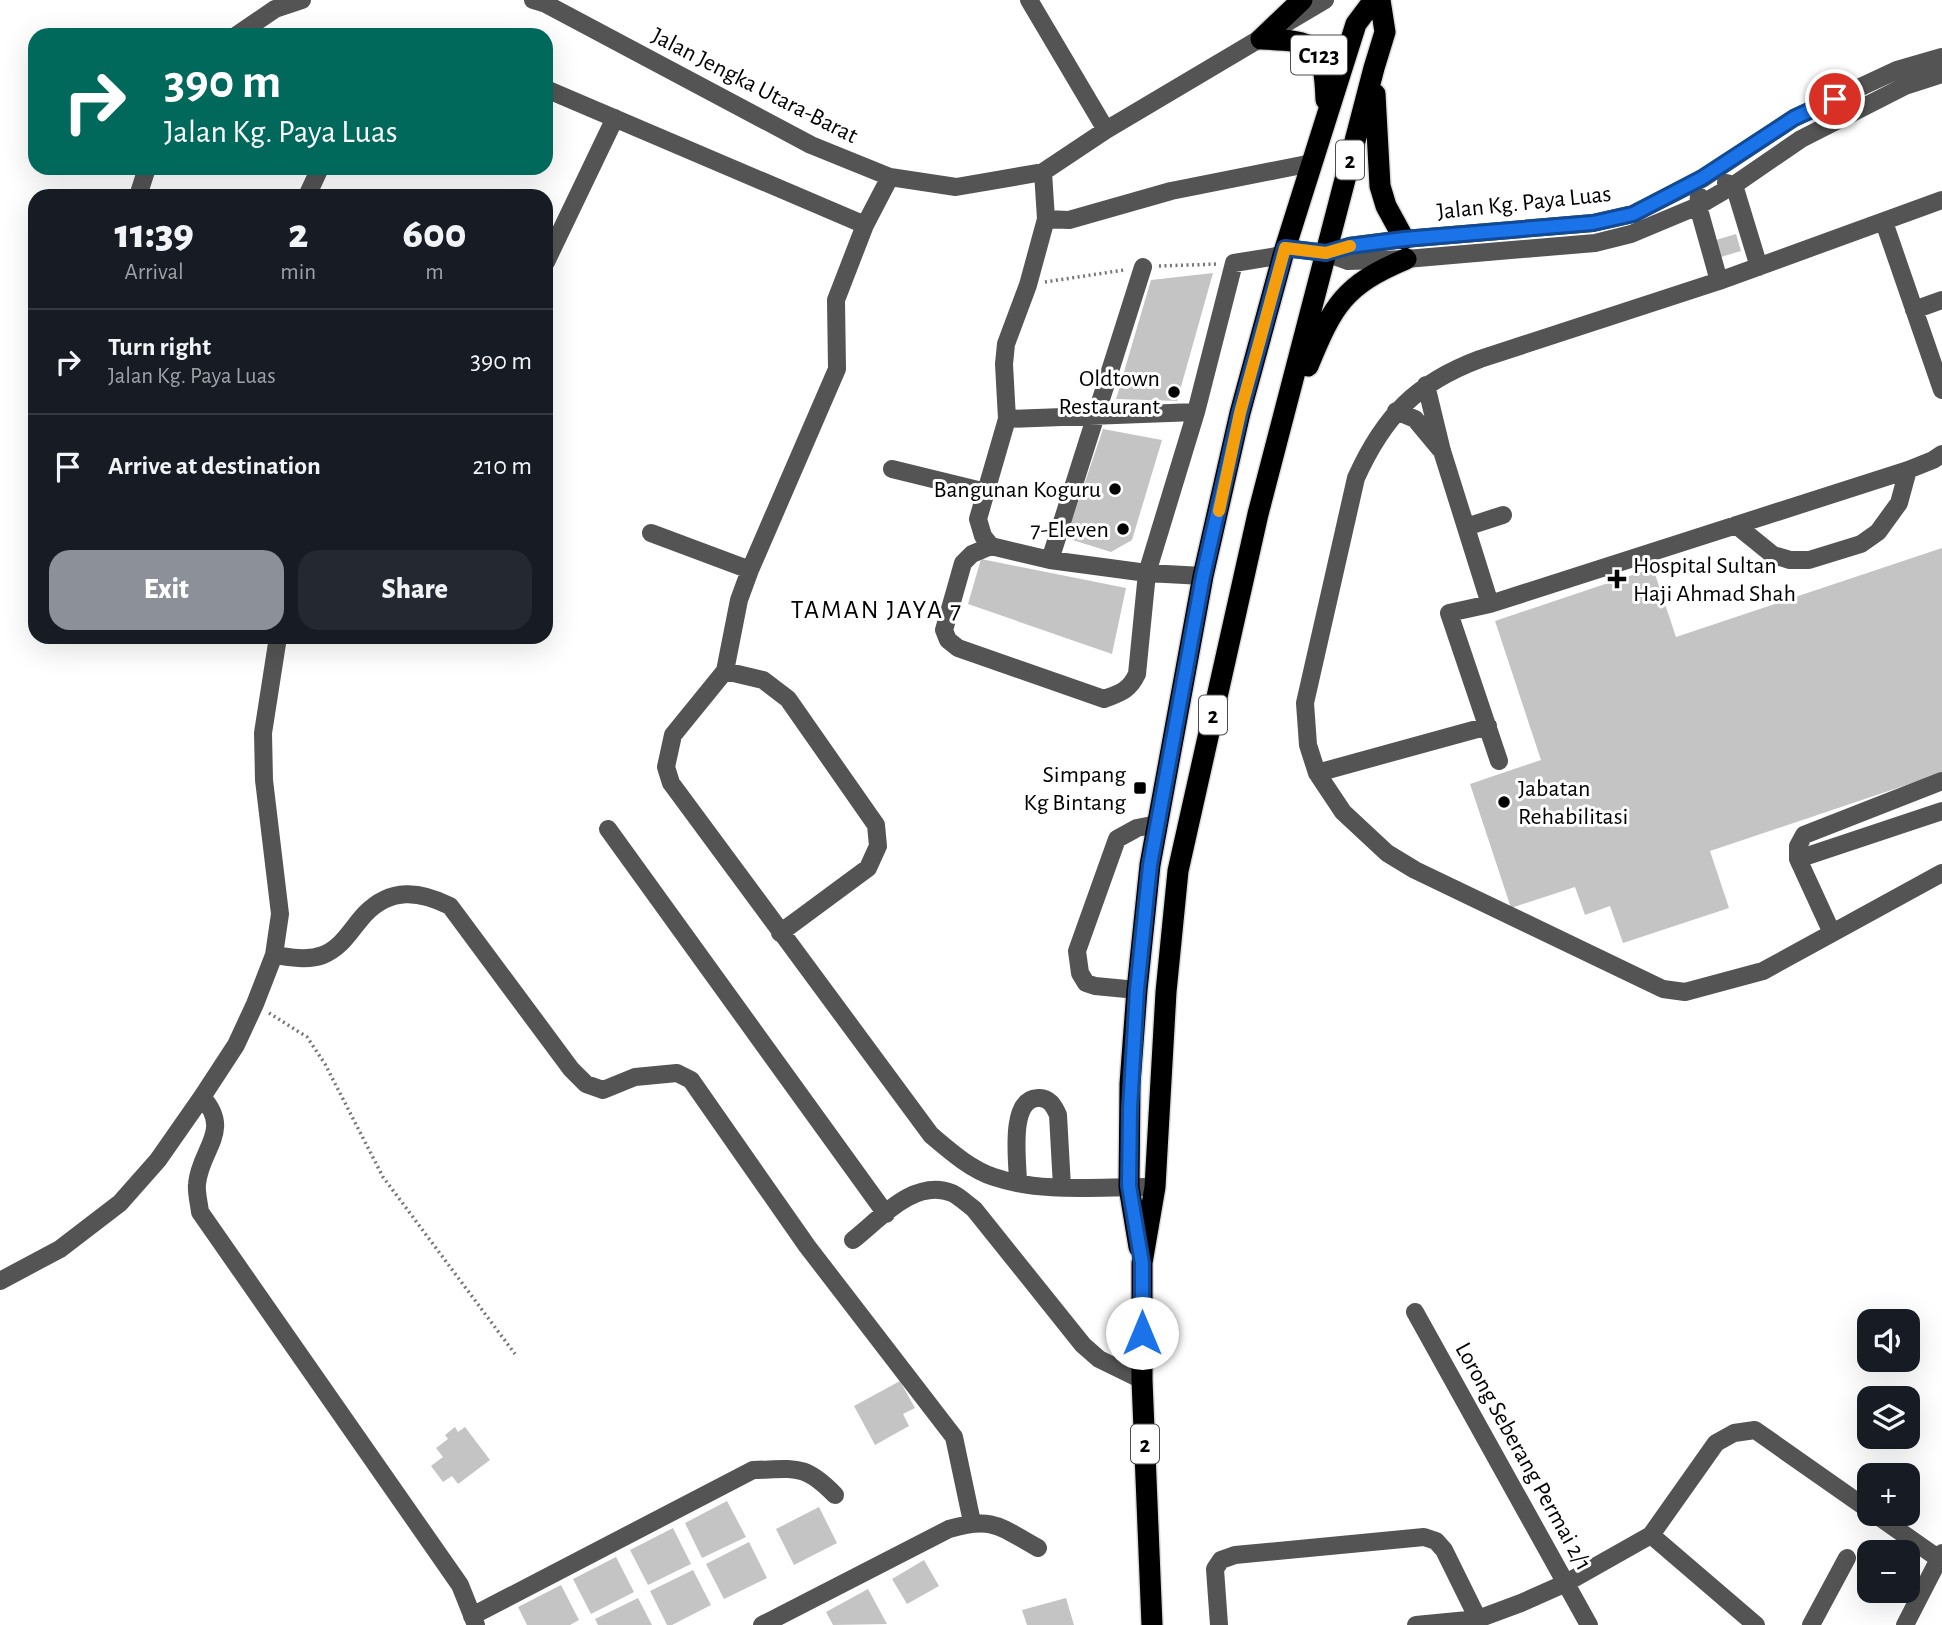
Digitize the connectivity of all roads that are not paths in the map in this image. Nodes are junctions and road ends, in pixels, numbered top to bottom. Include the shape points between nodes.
1 (302, 0) edge
2 (533, 0) edge
3 (1029, 0) edge
4 (1302, 0) edge
5 (1325, 0) edge
6 (1374, 0) edge
7 (1380, 0) edge
8 (247, 28) edge
9 (1261, 39) junction
10 (1942, 57) edge
11 (1374, 68) junction
12 (1942, 74) edge
13 (553, 92) edge
14 (1326, 116) junction
15 (615, 118) junction
16 (1106, 130) junction
17 (1312, 163) junction
18 (1043, 172) junction
19 (890, 177) junction
20 (1702, 178) junction
21 (1734, 185) junction
22 (1942, 200) edge
23 (1698, 206) junction
24 (1046, 219) junction
25 (1884, 222) junction
26 (864, 225) junction
27 (553, 247) edge
28 (1405, 249) junction
29 (1284, 251) junction
30 (1326, 253) junction
31 (1143, 267) dead end
32 (1759, 267) junction
33 (1719, 281) junction
34 (1942, 300) edge
35 (1914, 310) junction
36 (1426, 386) junction
37 (1942, 390) edge
38 (1396, 411) junction
39 (1196, 412) junction
40 (1098, 414) junction
41 (1007, 419) junction
42 (1279, 436) junction
43 (1442, 451) junction
44 (1942, 454) edge
45 (892, 469) dead end
46 (1908, 470) junction
47 (986, 492) junction
48 (1503, 515) dead end
49 (1736, 525) junction
50 (1466, 527) junction
51 (651, 533) dead end
52 (991, 546) junction
53 (1050, 560) junction
54 (750, 570) junction
55 (1147, 573) junction
56 (1203, 576) junction
57 (1490, 604) junction
58 (277, 644) edge
59 (725, 671) junction
60 (1488, 726) junction
61 (1499, 761) dead end
62 (1317, 774) junction
63 (1942, 781) edge
64 (1942, 811) edge
65 (1157, 824) junction
66 (608, 829) dead end
67 (1798, 859) junction
68 (1942, 873) edge
69 (780, 933) junction
70 (1832, 933) junction
71 (274, 955) junction
72 (1137, 990) junction
73 (202, 1097) junction
74 (1018, 1183) junction
75 (1129, 1186) junction
76 (1155, 1186) junction
77 (1062, 1187) junction
78 (886, 1214) junction
79 (853, 1240) dead end
80 (1142, 1263) junction
81 (0, 1281) edge
82 (1415, 1312) dead end
83 (1142, 1380) junction
84 (835, 1495) dead end
85 (1857, 1502) edge
86 (972, 1522) junction
87 (1894, 1526) edge
88 (1651, 1535) junction
89 (1038, 1548) dead end
90 (1941, 1556) edge
91 (1847, 1558) dead end
92 (1566, 1583) junction
93 (1478, 1619) junction
94 (474, 1621) edge
95 (762, 1625) edge
96 (1152, 1625) edge
97 (1219, 1625) edge
98 (1416, 1625) edge
99 (1589, 1625) edge
100 (1756, 1625) edge
101 (1811, 1625) edge
102 (1905, 1625) edge

1 - 8 street via 275,9
2 - 19 street, Jalan Jengka Utara-Barat / C123 via 811,145
3 - 16 street
4 - 9 highway, C123
5 - 9 street, Jalan Jengka Utara-Barat
6 - 14 highway, 2 via 1356,24
7 - 11 highway, 2 via 1385,33
9 - 14 highway, C123 via 1298,40 1320,56 1325,69
9 - 16 street, Jalan Jengka Utara-Barat / C123
10 - 20 street, Jalan Kg. Paya Luas via 1897,69 1794,118
11 - 28 highway via 1380,186
11 - 30 highway, 2
12 - 21 street, Jalan Kg. Paya Luas via 1905,86 1801,139
13 - 15 street
14 - 17 highway, 2
15 - 26 street
15 - 27 street
16 - 18 street, Jalan Jengka Utara-Barat / C123
17 - 24 street via 1171,191 1069,220
17 - 29 highway, 2
18 - 19 street, Jalan Jengka Utara-Barat / C123 via 956,187
18 - 24 street
19 - 26 street
20 - 21 street
20 - 23 street
20 - 28 street, Jalan Kg. Paya Luas via 1633,214
21 - 23 street, Jalan Kg. Paya Luas
21 - 32 street
22 - 25 street
23 - 28 street, Jalan Kg. Paya Luas via 1631,234 1595,243
23 - 33 street
24 - 41 street via 1006,344
25 - 32 street
25 - 35 street
26 - 54 street via 836,300 837,369
28 - 30 street, Jalan Kg. Paya Luas via 1349,246
28 - 42 highway via 1338,303
29 - 30 street, Jalan Kg. Paya Luas
29 - 39 street, Jalan Kg. Paya Luas via 1234,263
29 - 56 highway, 2 via 1240,413
30 - 42 highway, 2
31 - 40 street
32 - 33 street
33 - 36 street via 1480,359 1450,370
34 - 35 street
35 - 37 street
36 - 38 street
36 - 43 street
38 - 43 street via 1415,419
38 - 62 street via 1370,446 1356,478 1305,703 1308,745
39 - 40 street
39 - 55 street
40 - 41 street
40 - 53 street
41 - 47 street
42 - 76 highway, 2 via 1178,871
43 - 50 street
44 - 46 street
45 - 47 street
46 - 49 street
46 - 49 street via 1899,503 1878,532 1861,544 1810,560 1790,560 1773,555
47 - 52 street via 978,519
48 - 50 street
49 - 57 street
50 - 57 street
51 - 54 street
52 - 53 street
52 - 55 street via 963,563 944,630 948,640 958,648 1104,699 1132,686 1137,674
53 - 55 street
54 - 59 street
55 - 56 street
56 - 65 highway, 2
57 - 60 street via 1449,613
58 - 71 street via 263,733 280,914
59 - 69 street via 673,735 666,767 671,783
59 - 69 street via 763,680 788,699 876,825 878,846 868,868
60 - 61 street
60 - 62 street
62 - 70 street via 1343,812 1387,853 1663,989 1685,992 1763,971
63 - 67 street via 1804,835
64 - 67 street
65 - 72 highway, 2
65 - 72 street via 1117,839 1077,951 1086,983
66 - 78 street
67 - 70 street
68 - 70 street
69 - 74 street via 931,1135 965,1163 992,1177
71 - 73 street via 236,1045
71 - 86 street via 321,956 339,947 367,912 387,898 409,893 430,896 450,906 586,1084 603,1090 635,1077 677,1073 691,1080 807,1246 954,1437
72 - 75 highway, 2
73 - 81 street via 158,1160 120,1203 60,1250
73 - 94 street via 213,1109 216,1126 197,1184 200,1212 460,1585
74 - 77 street
74 - 77 street via 1017,1121 1025,1103 1035,1097 1046,1098 1058,1115
75 - 76 street
75 - 77 street
75 - 80 highway, 2
76 - 80 highway, 2
78 - 79 street
78 - 83 street via 908,1196 931,1188 953,1193 974,1209 1083,1345 1099,1359
80 - 83 highway, 2
82 - 92 street, Lorong Seberang Permai 2/1
83 - 96 highway, 2
84 - 94 street via 817,1477 799,1468 753,1470
85 - 88 street via 1755,1430 1734,1433 1716,1443
86 - 89 street via 994,1524
86 - 95 street via 949,1529
87 - 90 street
88 - 92 street
88 - 100 street
90 - 102 street
91 - 101 street
92 - 93 street
92 - 99 street, Lorong Seberang Permai 2/1
93 - 97 street via 1444,1550 1424,1537 1221,1560 1215,1569
93 - 98 street

